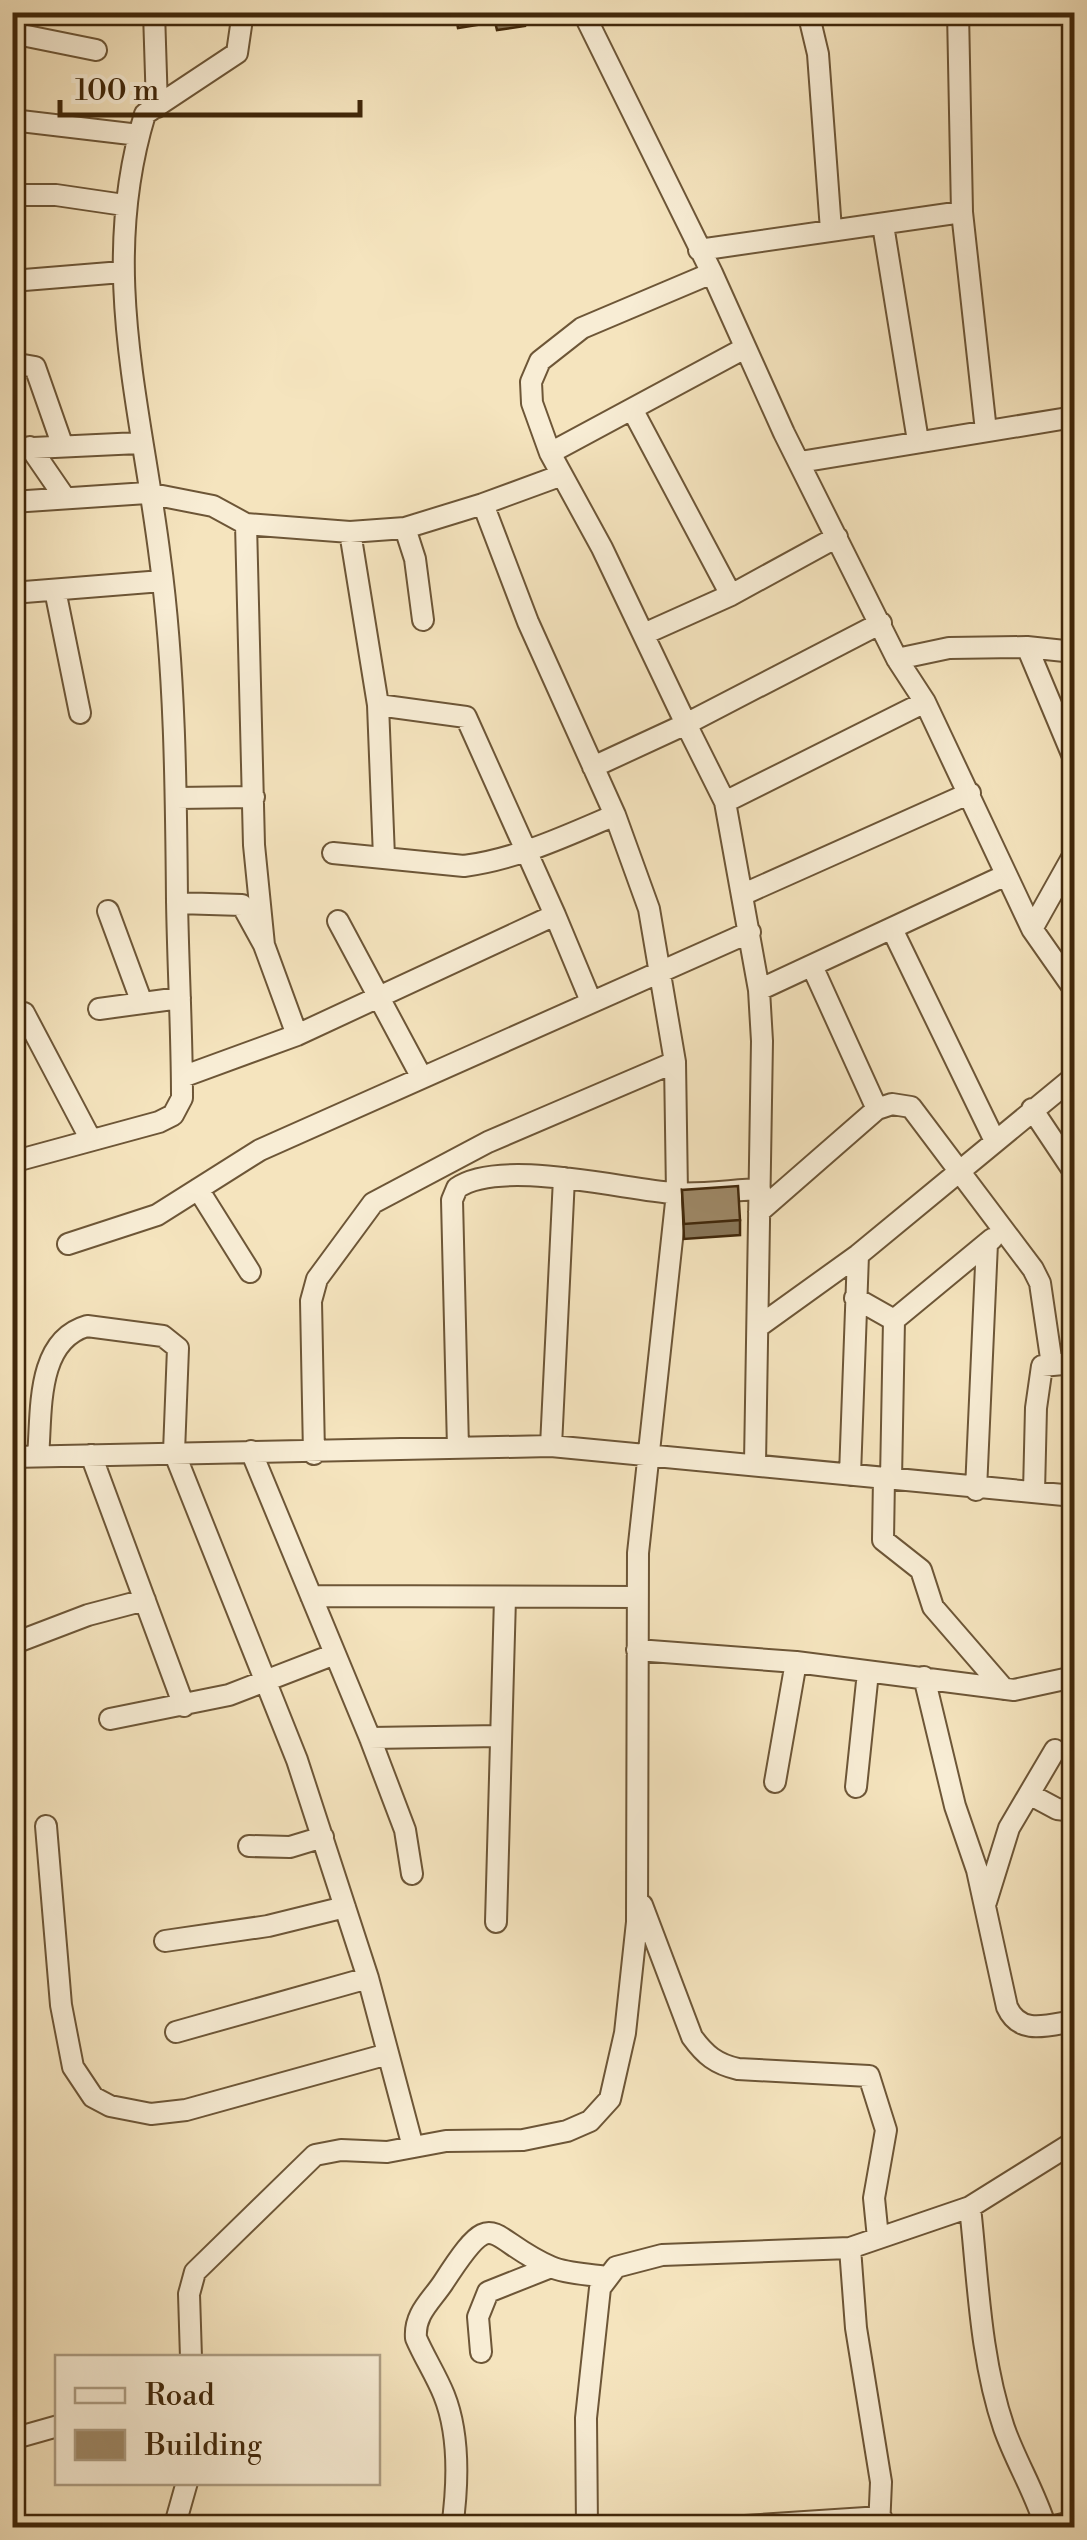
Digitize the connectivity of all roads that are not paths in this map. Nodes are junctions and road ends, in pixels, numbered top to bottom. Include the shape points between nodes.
1 (154, 12) edge
2 (243, 12) edge
3 (583, 12) edge
4 (808, 12) edge
5 (958, 12) edge
6 (12, 33) edge
7 (96, 50) dead end
8 (157, 107) junction
9 (12, 120) edge
10 (139, 135) junction
11 (12, 195) edge
12 (124, 205) junction
13 (962, 212) junction
14 (883, 225) junction
15 (831, 230) junction
16 (699, 250) junction
17 (122, 272) junction
18 (712, 273) junction
19 (12, 281) edge
20 (744, 348) junction
21 (12, 363) edge
22 (632, 409) junction
23 (1074, 418) edge
24 (986, 431) junction
25 (918, 442) junction
26 (62, 444) junction
27 (139, 444) junction
28 (22, 448) edge
29 (550, 453) junction
30 (800, 462) junction
31 (562, 476) junction
32 (147, 492) junction
33 (63, 496) junction
34 (12, 502) edge
35 (483, 504) junction
36 (246, 524) junction
37 (405, 528) junction
38 (350, 532) junction
39 (837, 538) junction
40 (162, 581) junction
41 (56, 590) junction
42 (12, 593) edge
43 (732, 595) junction
44 (422, 620) dead end
45 (881, 623) junction
46 (644, 634) junction
47 (1027, 647) junction
48 (1074, 652) edge
49 (897, 659) junction
50 (925, 702) junction
51 (378, 705) junction
52 (80, 713) dead end
53 (686, 724) junction
54 (1074, 758) edge
55 (593, 767) junction
56 (970, 793) junction
57 (254, 797) junction
58 (176, 798) junction
59 (725, 802) junction
60 (615, 815) junction
61 (527, 852) junction
62 (333, 853) dead end
63 (1074, 854) edge
64 (384, 857) junction
65 (1006, 875) junction
66 (744, 894) junction
67 (177, 902) junction
68 (108, 910) dead end
69 (555, 915) junction
70 (338, 921) dead end
71 (892, 928) junction
72 (1032, 930) junction
73 (750, 932) junction
74 (264, 945) junction
75 (812, 966) junction
76 (660, 968) junction
77 (1074, 989) edge
78 (759, 990) junction
79 (377, 996) junction
80 (180, 998) junction
81 (590, 1000) junction
82 (142, 1003) junction
83 (98, 1009) dead end
84 (24, 1014) dead end
85 (297, 1035) junction
86 (675, 1062) junction
87 (421, 1076) junction
88 (182, 1077) junction
89 (1074, 1077) edge
90 (877, 1109) junction
91 (1032, 1109) junction
92 (92, 1140) junction
93 (996, 1142) junction
94 (12, 1162) edge
95 (958, 1169) junction
96 (1074, 1172) edge
97 (564, 1178) junction
98 (198, 1189) junction
99 (760, 1189) junction
100 (677, 1194) junction
101 (759, 1212) junction
102 (994, 1237) junction
103 (68, 1244) dead end
104 (858, 1254) junction
105 (250, 1272) dead end
106 (854, 1298) junction
107 (894, 1320) junction
108 (758, 1327) junction
109 (1074, 1363) edge
110 (1052, 1365) junction
111 (551, 1446) junction
112 (458, 1448) junction
113 (251, 1451) junction
114 (174, 1452) junction
115 (649, 1453) junction
116 (91, 1454) junction
117 (314, 1454) junction
118 (38, 1456) junction
119 (12, 1457) edge
120 (755, 1463) junction
121 (850, 1475) junction
122 (887, 1479) junction
123 (976, 1490) junction
124 (1034, 1492) junction
125 (1074, 1496) edge
126 (311, 1596) junction
127 (638, 1597) junction
128 (504, 1598) junction
129 (145, 1600) junction
130 (12, 1644) edge
131 (638, 1650) junction
132 (335, 1654) junction
133 (796, 1662) junction
134 (868, 1672) junction
135 (1074, 1677) edge
136 (924, 1678) junction
137 (266, 1682) junction
138 (1004, 1689) junction
139 (184, 1706) junction
140 (110, 1719) dead end
141 (500, 1736) junction
142 (370, 1738) junction
143 (1055, 1750) dead end
144 (774, 1782) dead end
145 (856, 1787) dead end
146 (1029, 1794) junction
147 (1074, 1811) edge
148 (46, 1826) dead end
149 (323, 1837) junction
150 (248, 1846) dead end
151 (412, 1874) dead end
152 (637, 1892) junction
153 (345, 1907) junction
154 (984, 1908) junction
155 (496, 1922) dead end
156 (165, 1942) dead end
157 (368, 1978) junction
158 (1074, 2021) edge
159 (176, 2032) dead end
160 (388, 2054) junction
161 (1074, 2142) edge
162 (413, 2147) junction
163 (970, 2206) junction
164 (878, 2238) junction
165 (850, 2248) junction
166 (551, 2267) junction
167 (606, 2277) junction
168 (481, 2352) dead end
169 (191, 2355) edge
170 (55, 2427) edge
171 (12, 2438) edge
172 (185, 2485) edge
173 (1074, 2521) edge
174 (881, 2524) edge
175 (174, 2528) edge
176 (452, 2528) edge
177 (586, 2528) edge
178 (713, 2528) edge
179 (1046, 2528) edge

1 - 8 street
2 - 8 street via 237,53
3 - 16 street
4 - 15 street via 818,54
5 - 13 street
6 - 7 street
8 - 10 street via 145,114
9 - 10 street
10 - 12 street
11 - 12 street
12 - 17 street
13 - 14 street
13 - 24 street
14 - 15 street
14 - 25 street
15 - 16 street
16 - 18 street
17 - 19 street
17 - 27 street
18 - 20 street
18 - 29 street via 582,328 540,361 532,403
20 - 22 street
20 - 30 street
21 - 26 street via 35,367
22 - 29 street
22 - 43 street
23 - 24 street
24 - 25 street
25 - 30 street
26 - 27 street
26 - 28 street
27 - 32 street
28 - 33 street
29 - 31 street
30 - 39 street
31 - 35 street
31 - 46 street
32 - 33 street
32 - 36 street via 213,506
32 - 40 street
33 - 34 street
35 - 37 street
35 - 55 street
36 - 38 street
36 - 57 street
37 - 38 street
37 - 44 street
38 - 51 street
39 - 43 street
39 - 45 street
40 - 41 street
40 - 58 street
41 - 42 street
41 - 52 street
43 - 46 street
45 - 49 street
45 - 53 street
46 - 53 street
47 - 48 street
47 - 49 street via 949,648
47 - 54 street
49 - 50 street
50 - 56 street
50 - 59 street
51 - 61 street via 466,717
51 - 64 street
53 - 55 street
53 - 59 street
55 - 60 street
56 - 65 street
56 - 66 street
57 - 58 street
57 - 74 street
58 - 67 street
59 - 66 street
60 - 61 street
60 - 76 street via 649,908
61 - 64 street via 464,866
61 - 69 street
62 - 64 street
63 - 72 street
65 - 71 street
65 - 72 street
66 - 73 street
67 - 74 street via 242,905
67 - 80 street
68 - 82 street
69 - 79 street
69 - 81 street
70 - 79 street
71 - 75 street
71 - 93 street
72 - 77 street
73 - 76 street
73 - 78 street
74 - 85 street
75 - 78 street
75 - 90 street
76 - 81 street
76 - 86 street
78 - 99 street
79 - 85 street
79 - 87 street
80 - 82 street
80 - 88 street
81 - 87 street
82 - 83 street
84 - 92 street
85 - 88 street
86 - 100 street
86 - 117 street via 488,1142 373,1203 316,1279
87 - 98 street via 260,1150
88 - 92 street via 180,1108 173,1115
89 - 91 street
90 - 95 street via 911,1107
90 - 101 street
91 - 93 street
91 - 96 street
92 - 94 street
93 - 95 street
95 - 102 street
95 - 104 street
97 - 100 street
97 - 111 street
97 - 112 street via 471,1178 452,1200
98 - 103 street via 156,1215
98 - 105 street
99 - 100 street
99 - 101 street
100 - 115 street
101 - 108 street
102 - 107 street
102 - 110 street via 1040,1283
102 - 123 street
104 - 106 street
104 - 108 street
106 - 107 street
106 - 121 street
107 - 122 street
108 - 120 street
109 - 110 street
110 - 124 street via 1042,1366 1036,1408
111 - 112 street
111 - 115 street
112 - 117 street
113 - 114 street
113 - 117 street
113 - 126 street
114 - 116 street
114 - 118 street via 178,1348 163,1336 87,1326 50,1358
114 - 137 street
115 - 120 street
115 - 127 street
116 - 118 street
116 - 129 street
118 - 119 street
120 - 121 street
121 - 122 street
122 - 123 street
122 - 138 street via 883,1540 921,1570 934,1607
123 - 124 street
124 - 125 street
126 - 128 street
126 - 132 street
127 - 128 street
127 - 131 street
128 - 141 street
129 - 130 street
129 - 139 street
131 - 133 street
131 - 152 street
132 - 137 street
132 - 142 street
133 - 134 street
133 - 144 street
134 - 136 street
134 - 145 street
135 - 138 street
136 - 138 street
136 - 154 street
137 - 139 street
137 - 149 street
139 - 140 street
141 - 142 street
141 - 155 street
142 - 151 street via 405,1830
143 - 146 street
146 - 147 street via 1056,1810
146 - 154 street via 1009,1828
148 - 160 street via 61,2004 73,2067 94,2096 151,2114 186,2110
149 - 150 street via 290,1847
149 - 153 street
152 - 162 street via 625,2034 602,2112 568,2131 538,2137
152 - 164 street via 704,2053 738,2069 869,2076 886,2130 874,2198
153 - 156 street
153 - 157 street
154 - 158 street via 1014,2021 1036,2027
157 - 159 street
157 - 160 street
160 - 162 street
161 - 163 street
162 - 169 street via 372,2154 328,2151 286,2179 195,2272
163 - 164 street
163 - 179 street via 985,2340 1004,2428
164 - 165 street
165 - 167 street via 662,2255 636,2259
165 - 174 street
166 - 167 street
166 - 168 street via 488,2292 478,2318
166 - 176 street via 505,2236 481,2235 464,2247 418,2319 416,2338 454,2429
167 - 177 street via 586,2418
170 - 171 street
172 - 175 street
173 - 179 street
174 - 178 street

